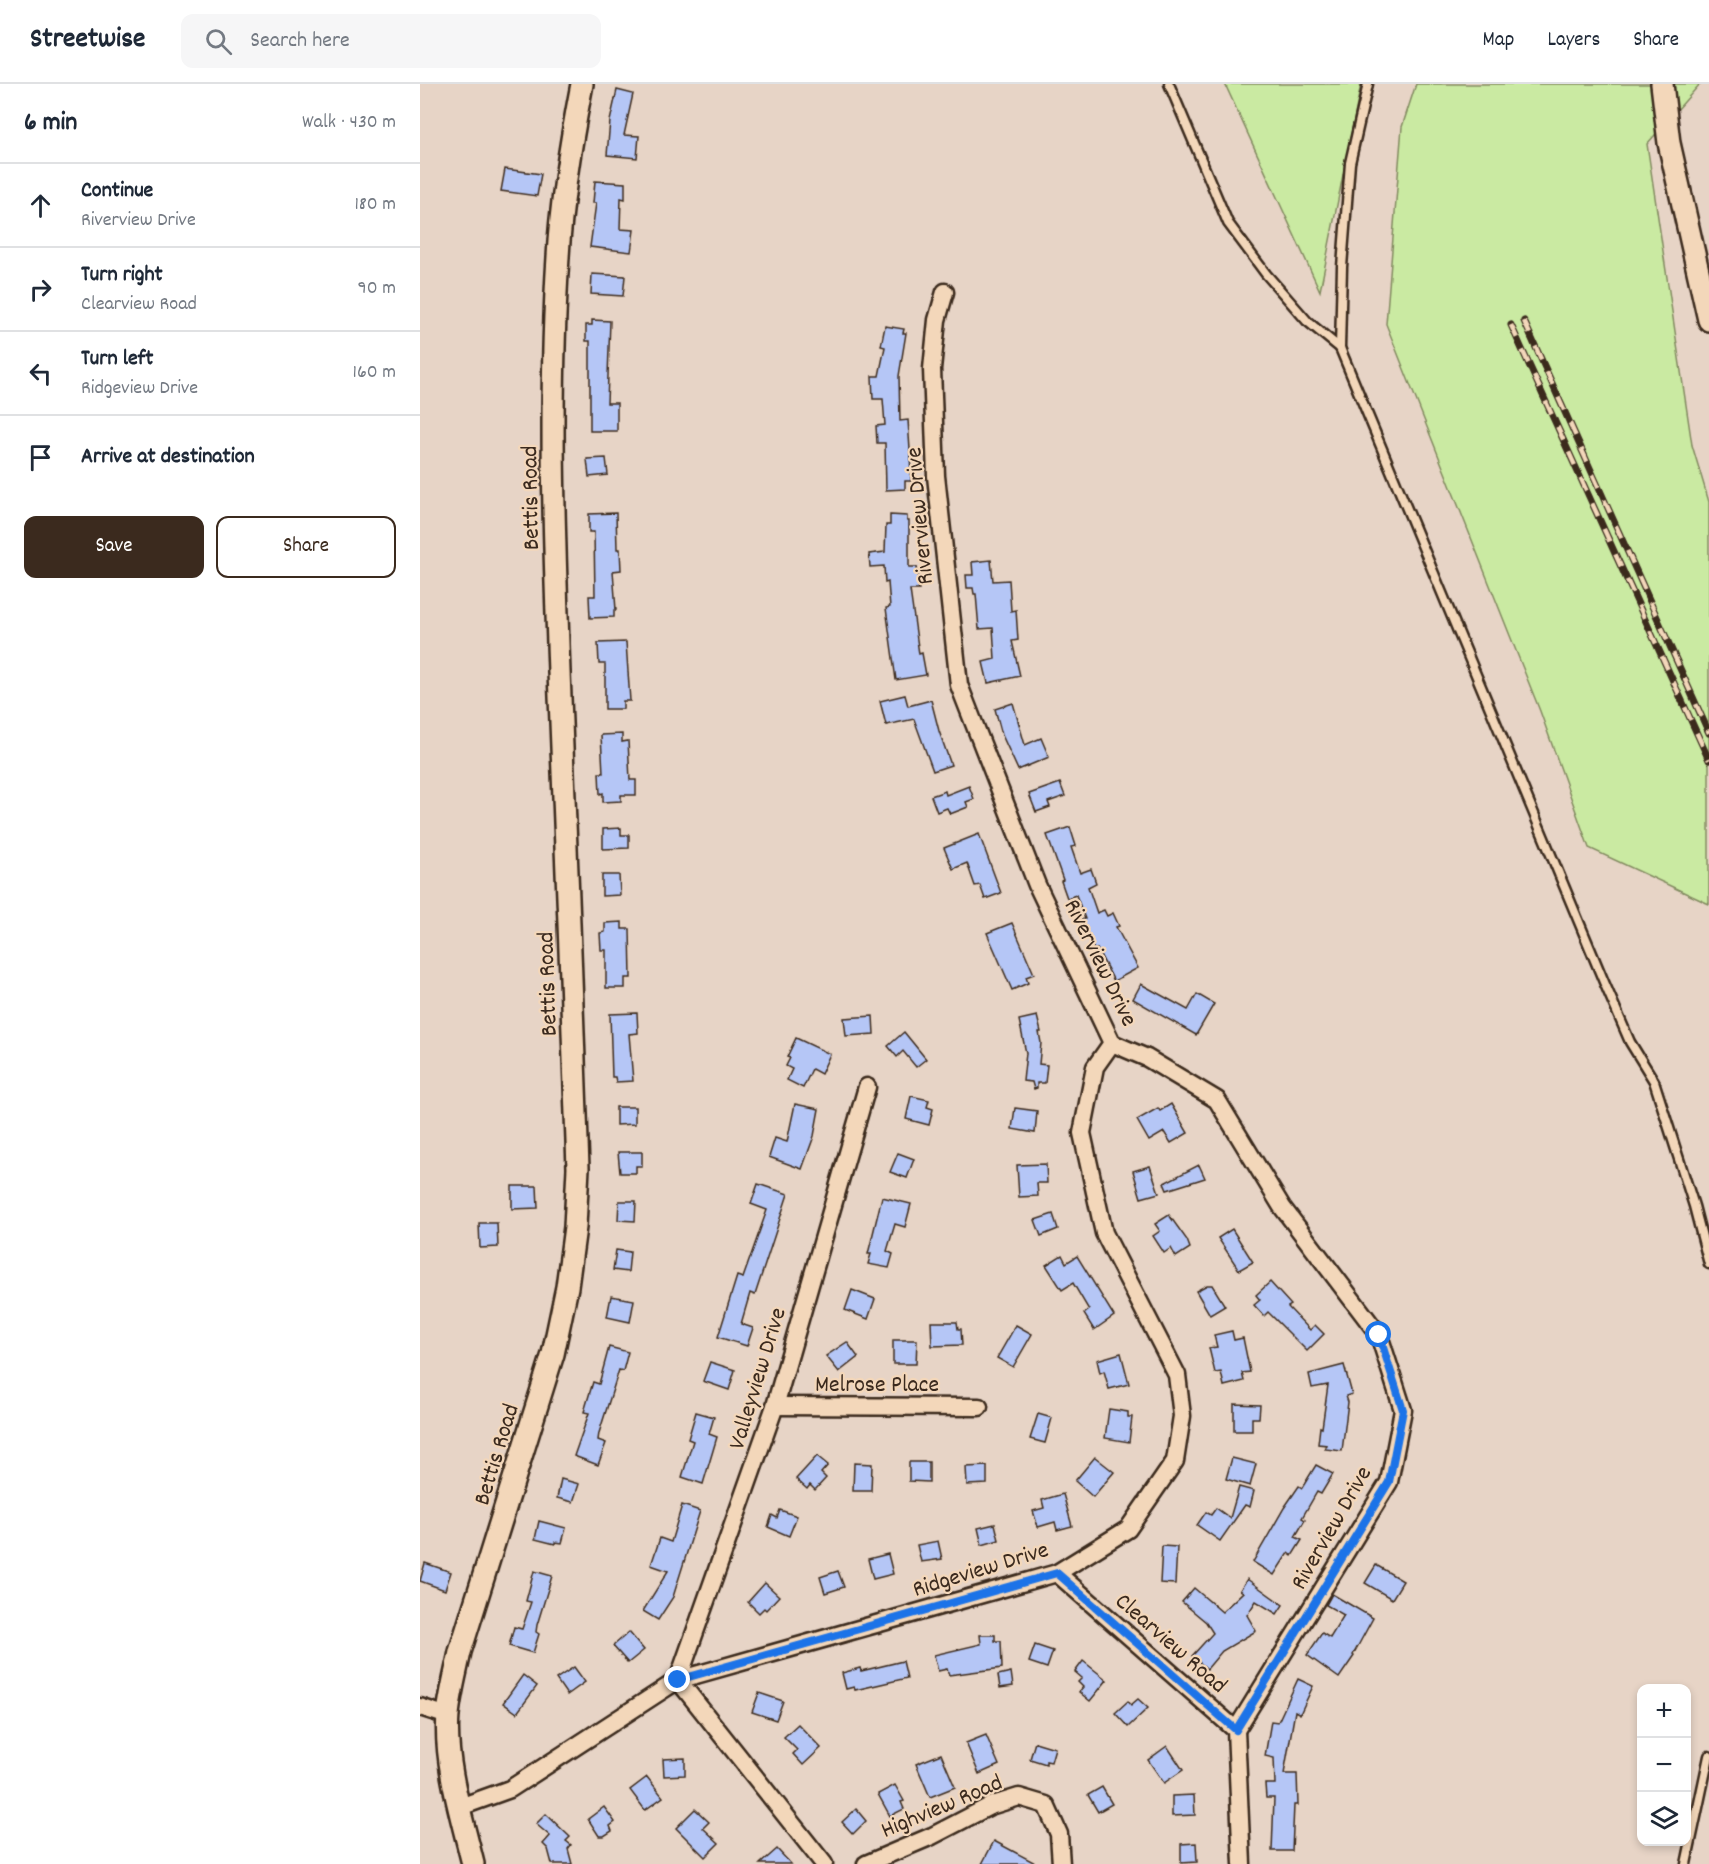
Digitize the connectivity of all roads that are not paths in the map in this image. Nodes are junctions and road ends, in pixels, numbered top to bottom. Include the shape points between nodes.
1 (582, 84) edge
2 (1169, 84) edge
3 (1368, 84) edge
4 (1662, 84) edge
5 (945, 292) dead end
6 (1709, 320) edge
7 (1340, 348) junction
8 (1112, 1043) junction
9 (867, 1087) dead end
10 (1709, 1264) edge
11 (775, 1406) junction
12 (979, 1407) dead end
13 (1057, 1573) junction
14 (678, 1680) junction
15 (420, 1707) edge
16 (448, 1716) junction
17 (1236, 1730) junction
18 (1709, 1756) edge
19 (460, 1806) junction
20 (473, 1864) edge
21 (824, 1864) edge
22 (866, 1864) edge
23 (1061, 1864) edge
24 (1242, 1864) edge
25 (1686, 1864) edge

1 - 16 street, Bettis Road via 570,146 558,254 553,360 557,619 578,1168 575,1227 553,1354 460,1652
2 - 7 lane via 1228,223 1300,314
3 - 7 lane via 1350,163
4 - 6 street via 1668,143
5 - 8 street, Riverview Drive via 937,320 932,369 936,476 959,685 1037,885
7 - 10 lane via 1604,982 1630,1042 1654,1081 1695,1206
8 - 13 street, Ridgeview Drive via 1095,1068 1083,1133 1104,1233 1177,1375 1182,1416 1175,1461 1128,1529
8 - 17 street, Riverview Drive via 1147,1058 1217,1100 1282,1207 1379,1335 1403,1410 1389,1482
9 - 11 street, Valleyview Drive
11 - 12 street, Melrose Place
11 - 14 street, Valleyview Drive
13 - 14 street, Ridgeview Drive
13 - 17 street, Clearview Road
14 - 19 street, Ridgeview Drive via 510,1789
14 - 21 street
15 - 16 street
16 - 19 street, Bettis Road via 450,1754
17 - 24 street
18 - 25 lane
19 - 20 street, Bettis Road
22 - 23 street, Highview Road via 990,1806 1019,1797 1046,1805 1059,1834

